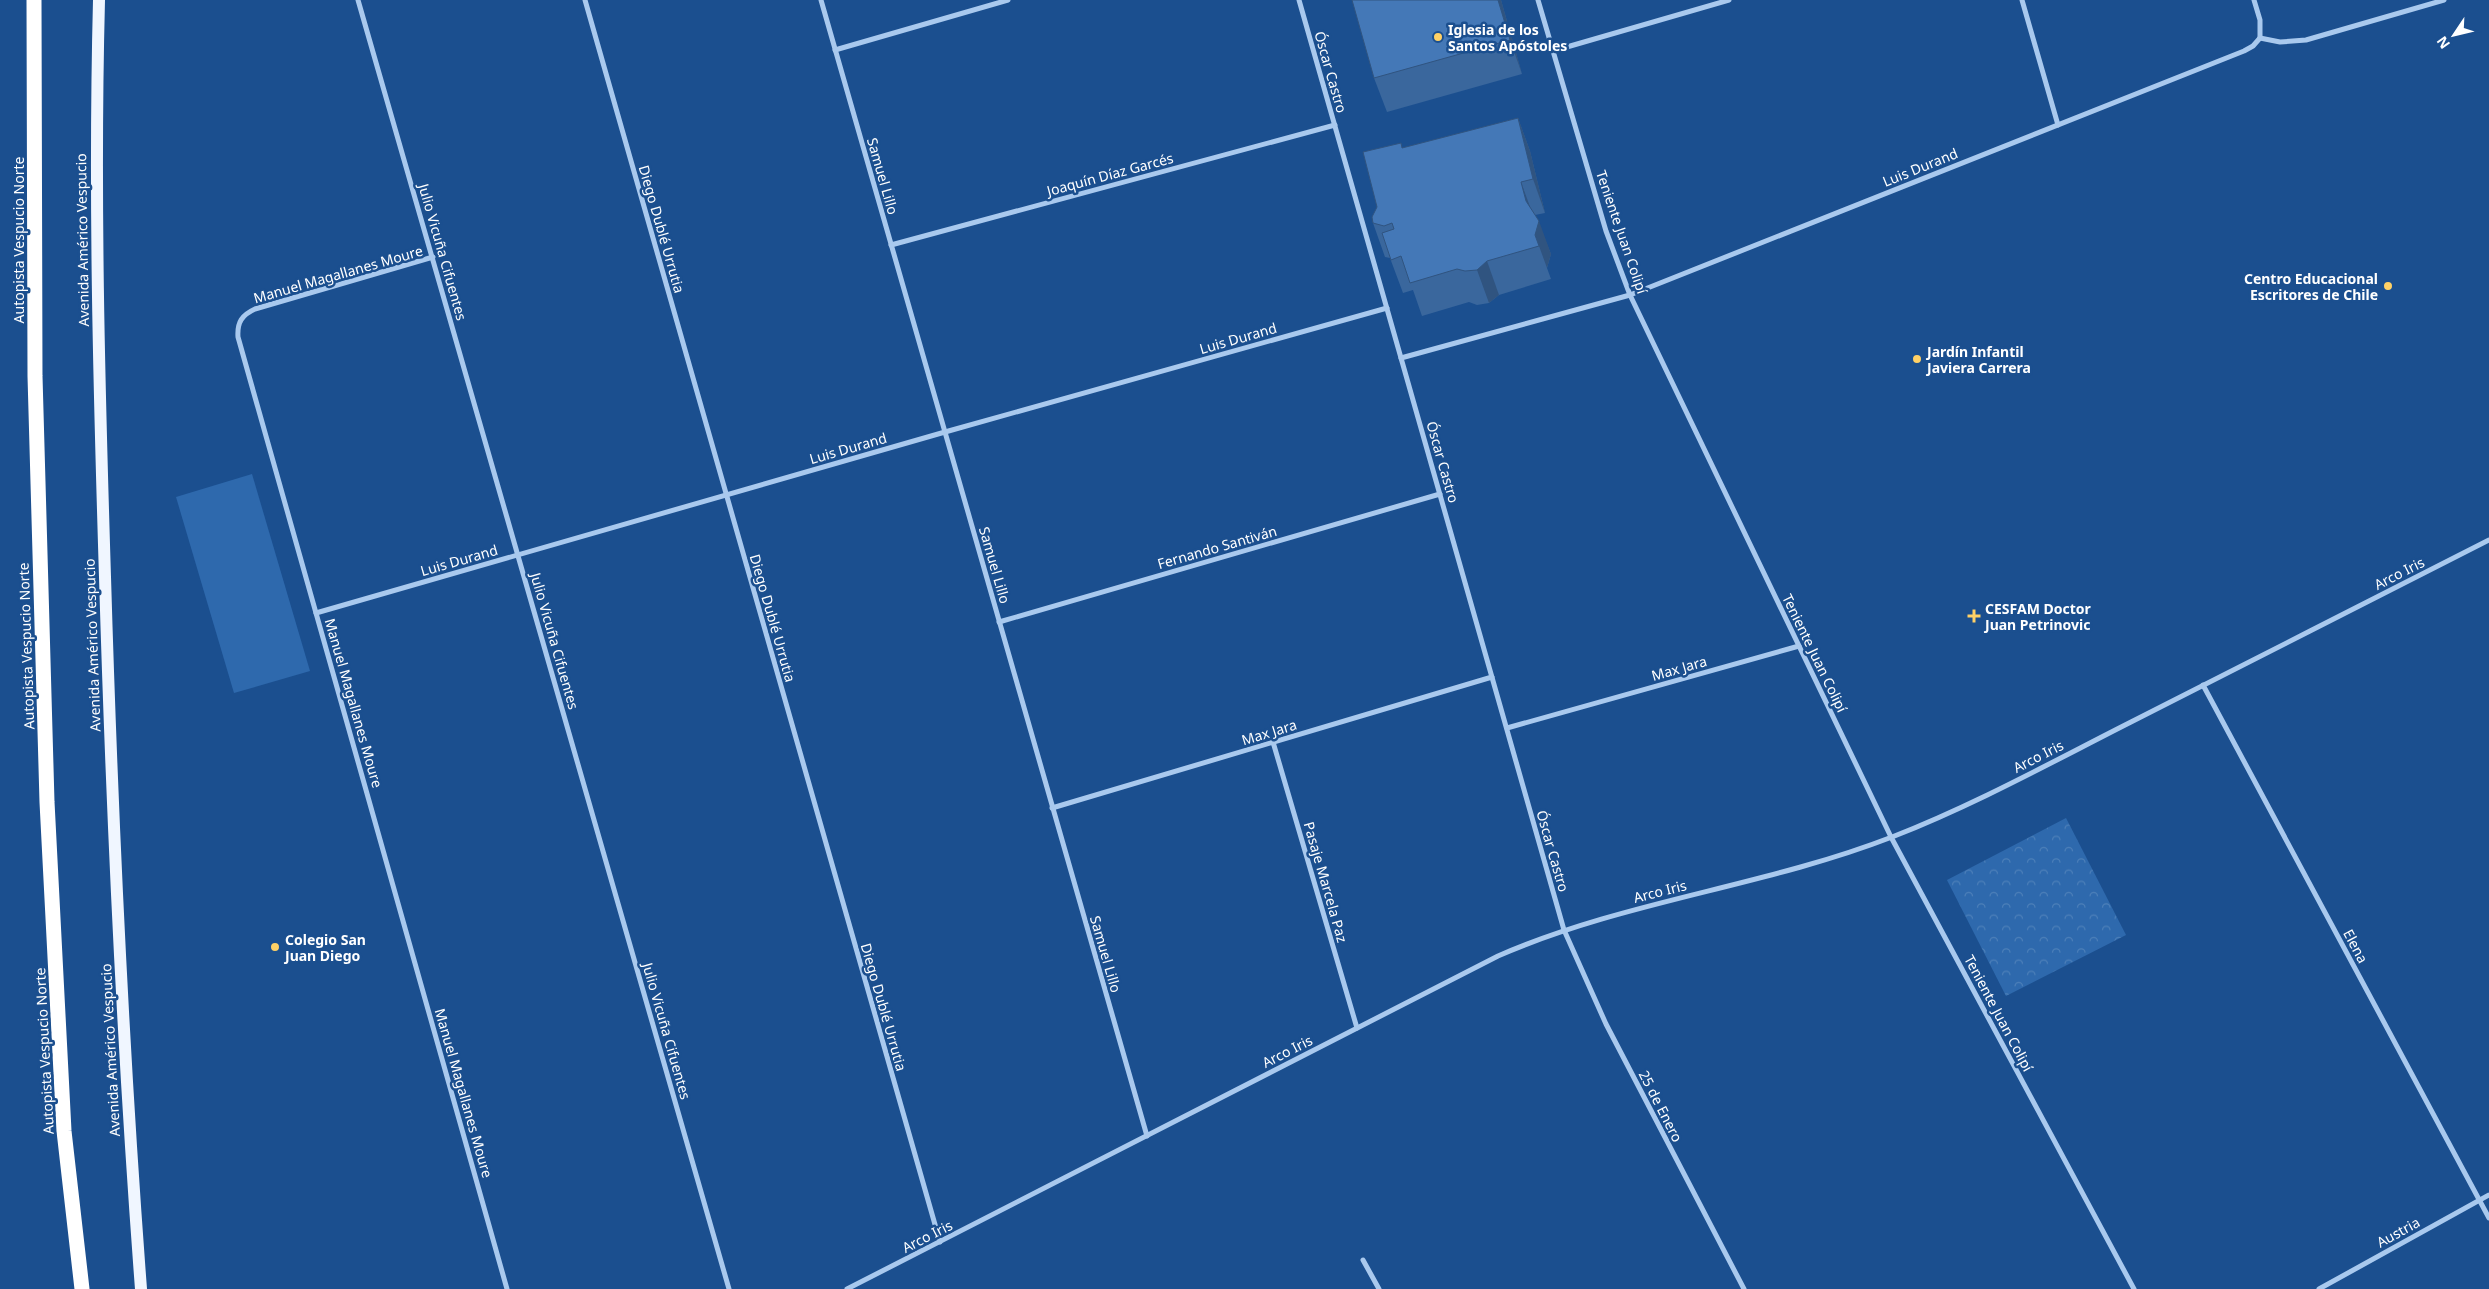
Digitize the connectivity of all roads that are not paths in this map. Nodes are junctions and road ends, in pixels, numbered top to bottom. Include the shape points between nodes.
1 (34, 0) edge
2 (99, 0) edge
3 (358, 0) edge
4 (585, 0) edge
5 (821, 0) edge
6 (1008, 0) edge
7 (1299, 0) edge
8 (1538, 0) edge
9 (1729, 0) edge
10 (2022, 0) edge
11 (2254, 0) edge
12 (2444, 0) edge
13 (2260, 38) junction
14 (835, 50) junction
15 (1553, 51) junction
16 (1334, 125) junction
17 (2058, 125) junction
18 (892, 245) junction
19 (433, 257) junction
20 (1630, 295) junction
21 (1387, 308) junction
22 (1401, 358) junction
23 (944, 432) junction
24 (1440, 494) junction
25 (726, 495) junction
26 (2489, 540) edge
27 (518, 555) junction
28 (316, 613) junction
29 (999, 622) junction
30 (1799, 646) junction
31 (1492, 677) junction
32 (2202, 685) junction
33 (1507, 728) junction
34 (1273, 742) junction
35 (1052, 808) junction
36 (1891, 837) junction
37 (1564, 930) junction
38 (1357, 1028) junction
39 (1147, 1136) junction
40 (2489, 1195) edge
41 (2480, 1200) junction
42 (2489, 1218) edge
43 (940, 1242) junction
44 (1363, 1260) dead end
45 (854, 1287) edge
46 (82, 1289) edge
47 (141, 1289) edge
48 (507, 1289) edge
49 (729, 1289) edge
50 (847, 1289) edge
51 (1379, 1289) edge
52 (1744, 1289) edge
53 (2134, 1289) edge
54 (2318, 1289) edge

1 - 46 highway, Autopista Vespucio Norte via 35,376 47,792 64,1131
2 - 47 main road, Avenida Américo Vespucio via 96,252 110,773
3 - 19 street, Julio Vicuña Cifuentes
4 - 25 street, Diego Dublé Urrutia
5 - 14 street, Samuel Lillo
6 - 14 street
7 - 16 street, Óscar Castro
8 - 15 street, Teniente Juan Colipí
9 - 15 street
10 - 17 street
11 - 13 street via 2260,20
12 - 13 street via 2306,40 2280,42
13 - 17 street, Luis Durand via 2244,51
14 - 18 street, Samuel Lillo
15 - 20 street, Teniente Juan Colipí via 1606,230
16 - 18 street, Joaquín Díaz Garcés
16 - 21 street, Óscar Castro
17 - 20 street, Luis Durand
18 - 23 street, Samuel Lillo
19 - 27 street, Julio Vicuña Cifuentes
19 - 28 street, Manuel Magallanes Moure via 255,309 240,320 238,336
20 - 22 street, Luis Durand
20 - 30 street, Teniente Juan Colipí
21 - 22 street, Óscar Castro
21 - 23 street, Luis Durand
22 - 24 street, Óscar Castro
23 - 25 street, Luis Durand
23 - 29 street, Samuel Lillo
24 - 29 street, Fernando Santiván
24 - 31 street, Óscar Castro
25 - 27 street, Luis Durand
25 - 43 street, Diego Dublé Urrutia
26 - 32 street, Arco Iris
27 - 28 street, Luis Durand
27 - 49 street, Julio Vicuña Cifuentes
28 - 48 street, Manuel Magallanes Moure
29 - 35 street, Samuel Lillo
30 - 33 street, Max Jara
30 - 36 street, Teniente Juan Colipí
31 - 33 street, Óscar Castro
31 - 34 street, Max Jara
32 - 36 street, Arco Iris via 2034,771
32 - 41 street, Elena
33 - 37 street, Óscar Castro
34 - 35 street, Max Jara
34 - 38 street, Pasaje Marcela Paz
35 - 39 street, Samuel Lillo
36 - 37 street, Arco Iris via 1805,865
36 - 53 street, Teniente Juan Colipí
37 - 38 street, Arco Iris via 1498,956
37 - 52 street, 25 de Enero via 1606,1024
38 - 39 street, Arco Iris
39 - 43 street, Arco Iris
40 - 41 street, Austria
41 - 42 street, Elena
41 - 54 street, Austria
43 - 45 street, Arco Iris
44 - 51 street
45 - 50 street, Arco Iris

